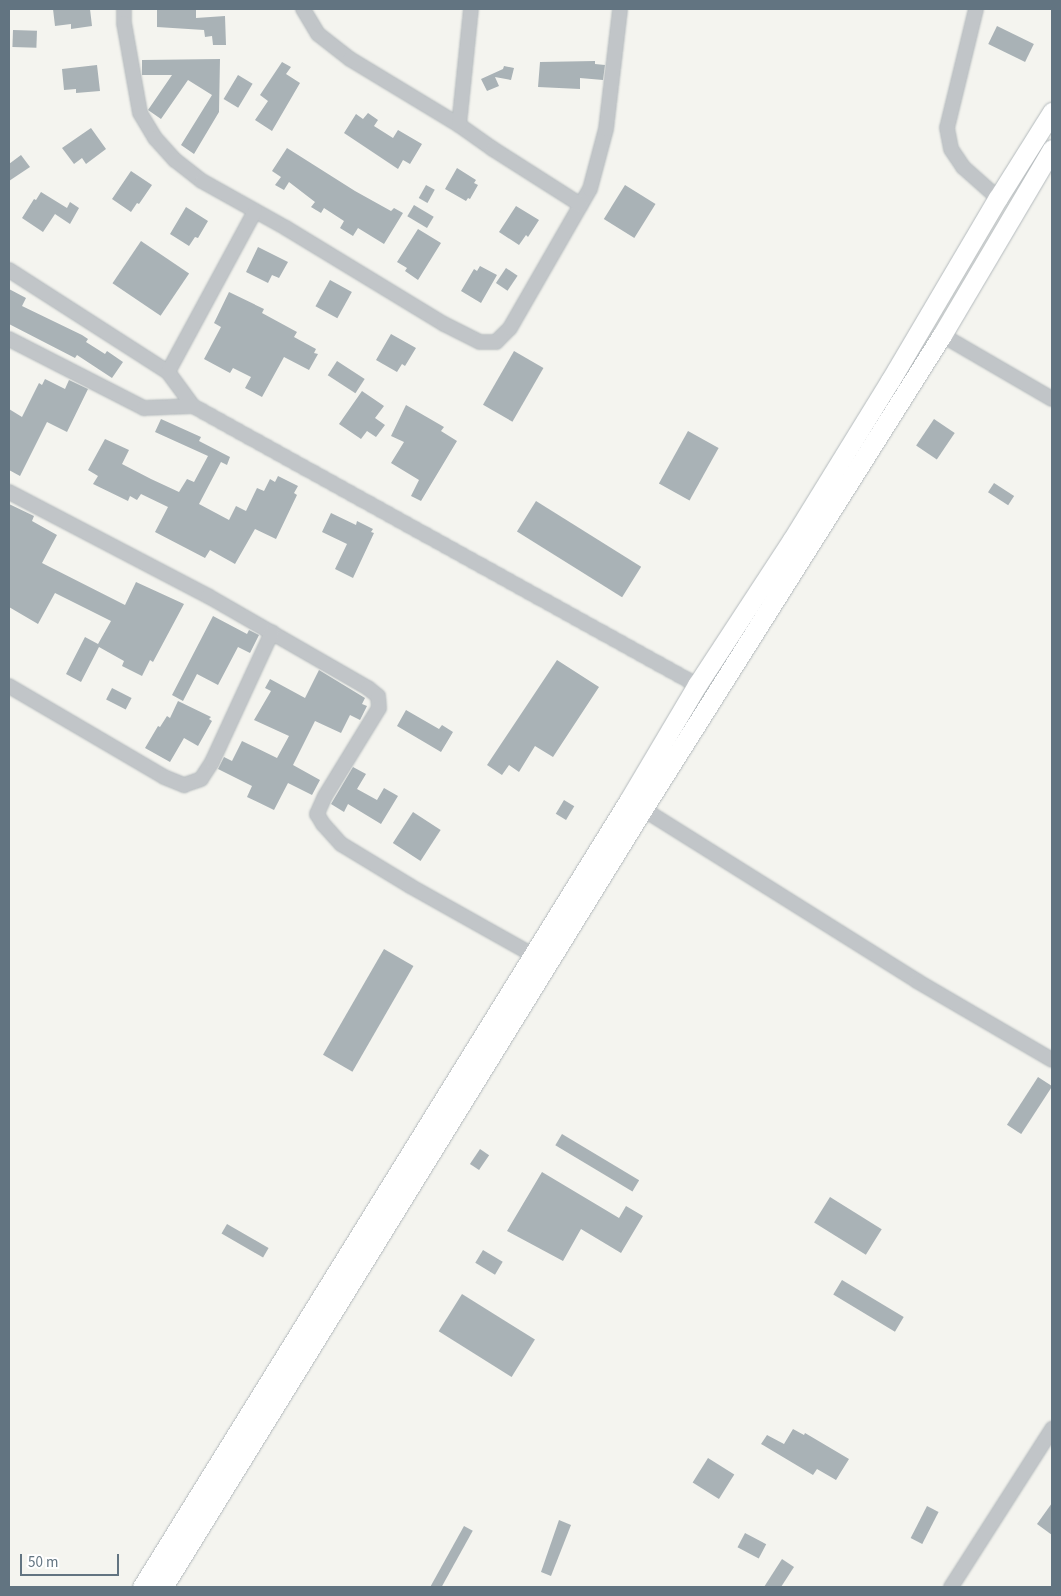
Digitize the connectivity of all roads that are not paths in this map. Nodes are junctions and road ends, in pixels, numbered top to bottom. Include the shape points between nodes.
1 (124, 9) edge
2 (303, 9) edge
3 (471, 9) edge
4 (620, 9) edge
5 (976, 9) edge
6 (1052, 112) edge
7 (460, 125) junction
8 (1052, 149) edge
9 (998, 198) junction
10 (581, 204) junction
11 (255, 211) junction
12 (9, 270) edge
13 (942, 334) junction
14 (9, 339) edge
15 (168, 372) junction
16 (1052, 399) edge
17 (193, 406) junction
18 (9, 492) edge
19 (272, 632) junction
20 (697, 685) junction
21 (9, 686) edge
22 (643, 809) junction
23 (533, 955) junction
24 (1052, 1060) edge
25 (1052, 1429) edge
26 (142, 1587) edge
27 (163, 1587) edge
28 (951, 1587) edge

1 - 11 street via 140,113 155,138 175,160 202,181
2 - 7 street via 318,34 350,58
3 - 7 street
4 - 10 street via 606,129 590,189
5 - 9 street via 947,128 951,149 963,168
6 - 9 street
7 - 10 street
8 - 13 street
9 - 20 street via 875,406
10 - 11 street via 510,328 496,342 480,342 444,324
11 - 15 street
12 - 15 street
13 - 16 street
13 - 22 street
14 - 17 street via 144,408
15 - 17 street
17 - 20 street
18 - 19 street
19 - 21 street via 212,762 201,779 184,785
19 - 23 street via 378,696 379,708 317,814 323,824 341,844 379,868
20 - 23 street
22 - 24 street via 916,981
22 - 27 street
23 - 26 street
25 - 28 street

